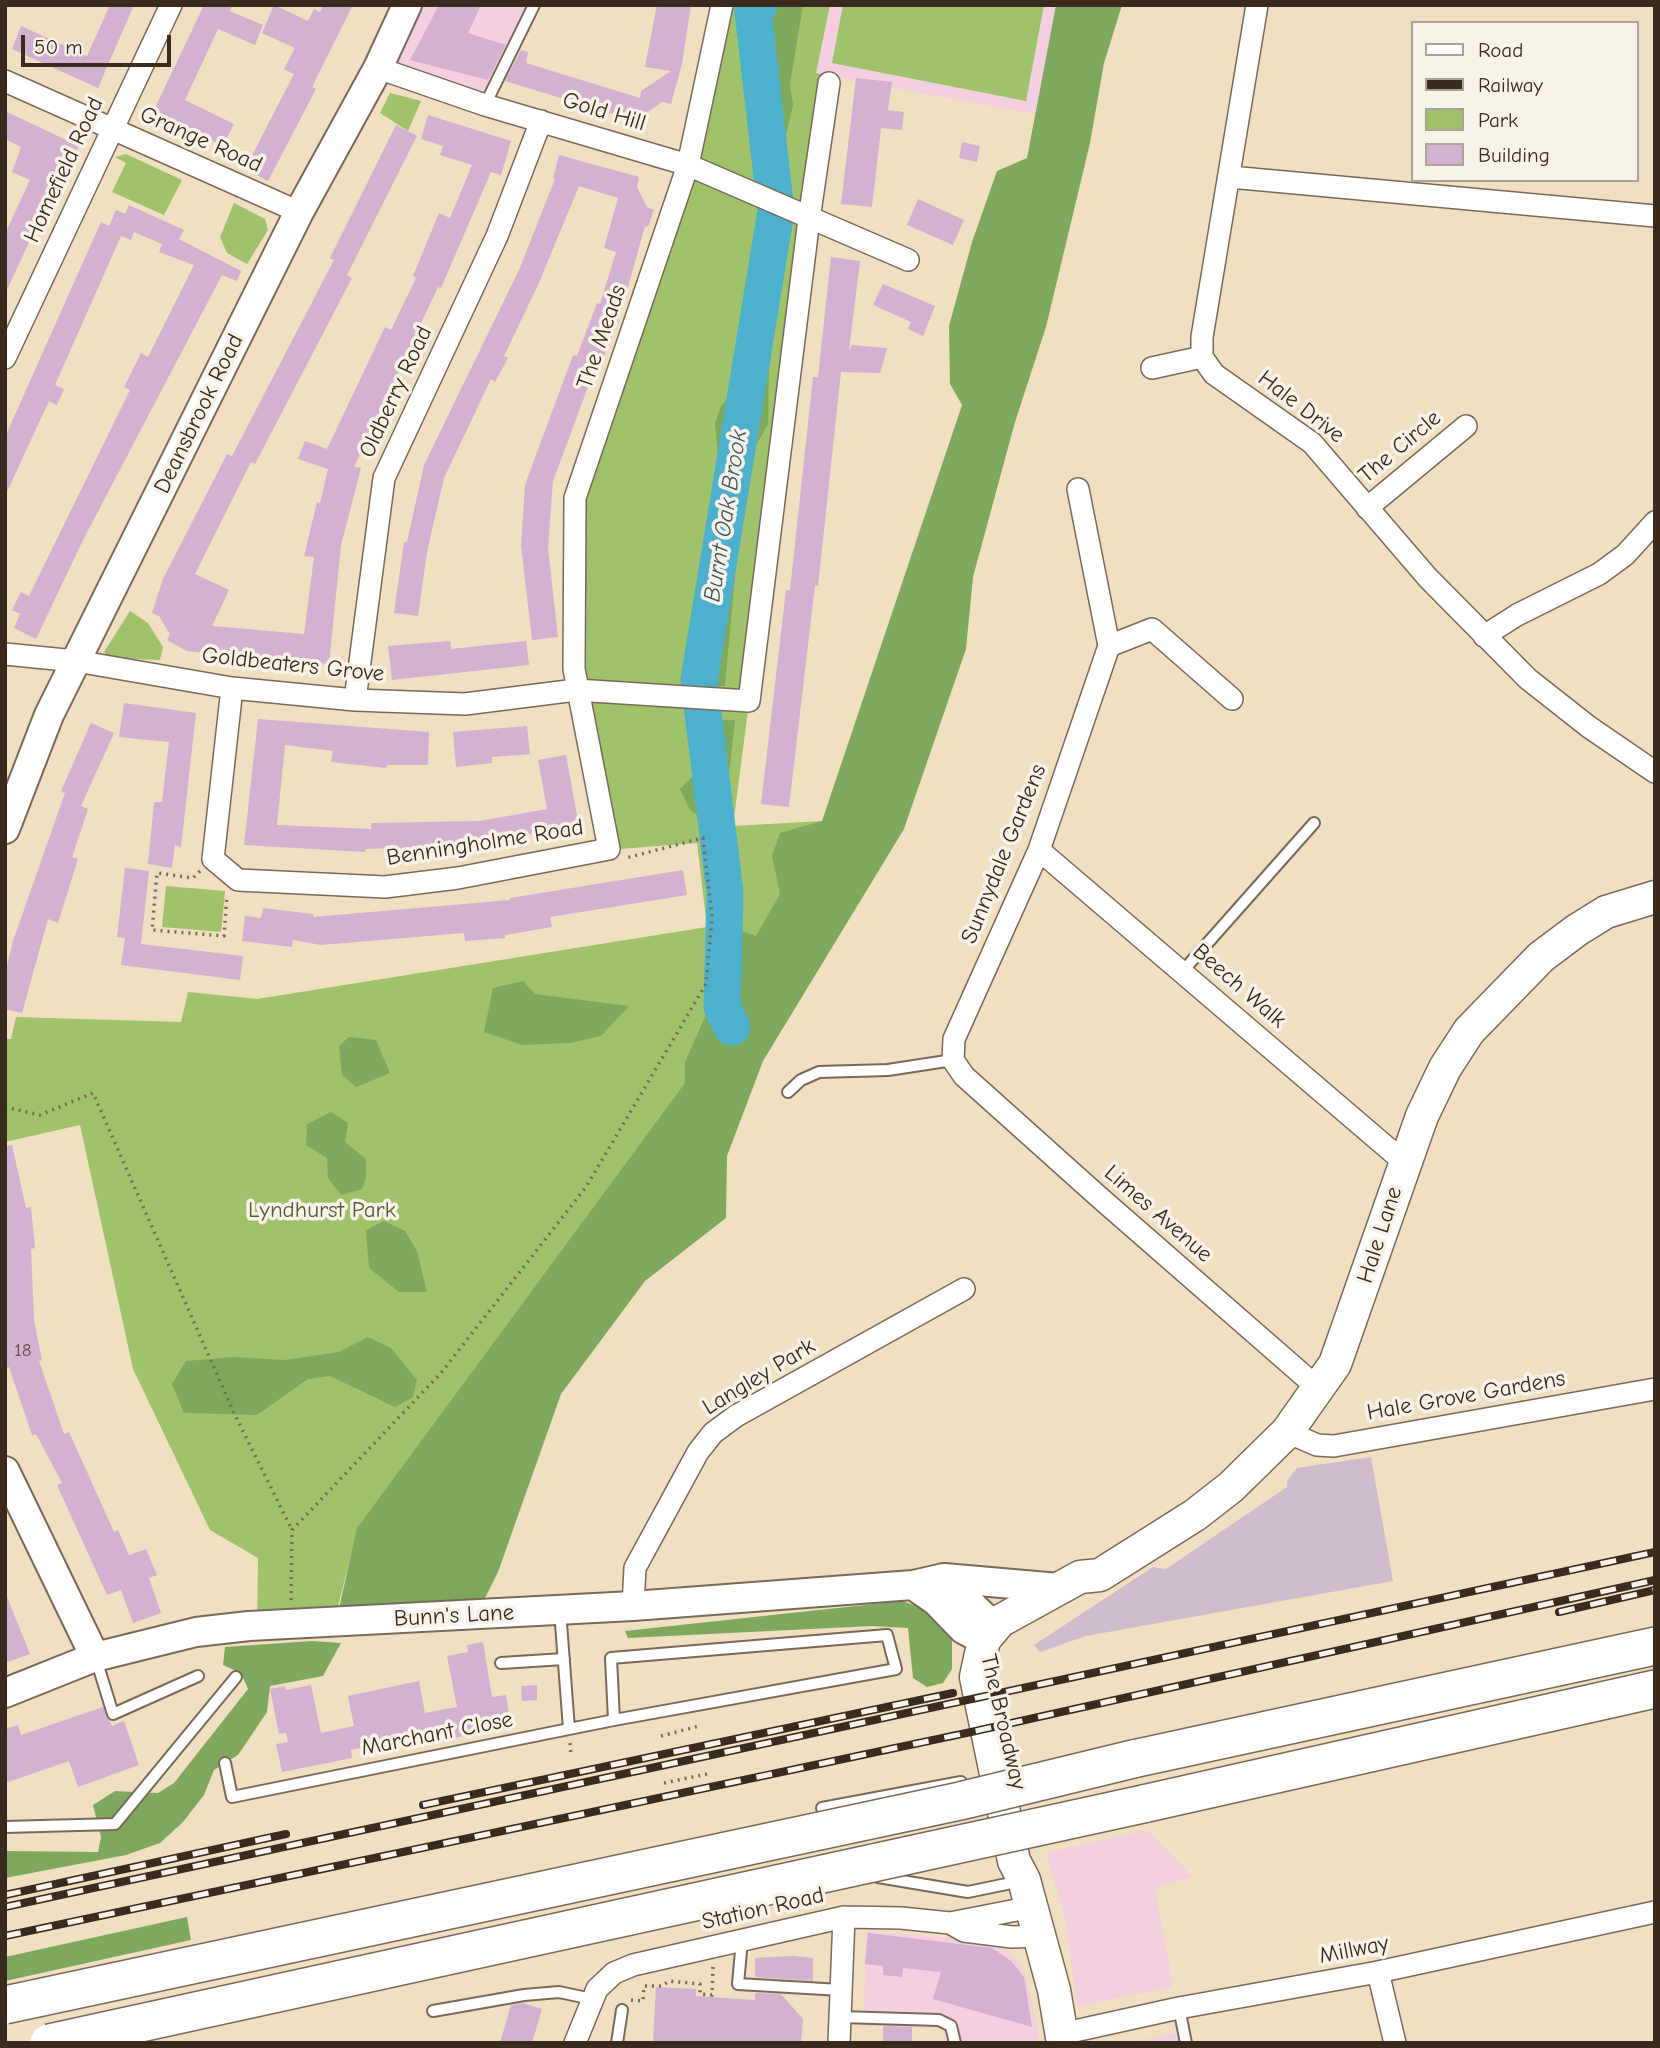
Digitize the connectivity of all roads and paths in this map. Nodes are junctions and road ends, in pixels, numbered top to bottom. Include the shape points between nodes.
1 (171, 5) edge
2 (407, 5) edge
3 (534, 5) edge
4 (722, 5) edge
5 (1257, 5) edge
6 (378, 68) junction
7 (5, 81) edge
8 (830, 83) dead end
9 (485, 105) junction
10 (541, 121) junction
11 (112, 129) junction
12 (688, 165) junction
13 (1230, 177) junction
14 (299, 212) junction
15 (1655, 216) edge
16 (809, 219) junction
17 (908, 260) dead end
18 (1202, 357) junction
19 (5, 358) edge
20 (1152, 368) dead end
21 (1466, 426) dead end
22 (1079, 489) dead end
23 (1367, 508) junction
24 (1655, 522) edge
25 (1484, 636) junction
26 (1109, 646) junction
27 (5, 654) edge
28 (76, 662) junction
29 (232, 688) junction
30 (576, 690) junction
31 (1232, 699) dead end
32 (355, 700) junction
33 (1655, 772) edge
34 (1314, 824) dead end
35 (5, 829) edge
36 (609, 849) junction
37 (1039, 850) junction
38 (221, 866) junction
39 (1655, 897) edge
40 (1182, 972) junction
41 (959, 1068) junction
42 (788, 1093) dead end
43 (5, 1107) edge
44 (1404, 1162) junction
45 (964, 1289) dead end
46 (1319, 1389) junction
47 (1655, 1389) edge
48 (1287, 1432) junction
49 (5, 1471) edge
50 (292, 1530) junction
51 (1100, 1575) junction
52 (944, 1578) junction
53 (913, 1585) junction
54 (1059, 1588) junction
55 (633, 1606) junction
56 (560, 1610) junction
57 (289, 1624) junction
58 (984, 1640) junction
59 (1655, 1646) edge
60 (95, 1657) junction
61 (564, 1660) junction
62 (501, 1663) dead end
63 (198, 1676) dead end
64 (236, 1676) dead end
65 (1655, 1689) edge
66 (5, 1693) edge
67 (614, 1720) junction
68 (699, 1726) dead end
69 (569, 1729) junction
70 (661, 1735) dead end
71 (225, 1763) dead end
72 (707, 1774) dead end
73 (985, 1776) junction
74 (664, 1783) dead end
75 (822, 1808) dead end
76 (5, 1827) edge
77 (848, 1876) dead end
78 (1032, 1908) junction
79 (1655, 1912) edge
80 (844, 1917) junction
81 (950, 1923) junction
82 (742, 1940) junction
83 (714, 1947) junction
84 (1378, 1972) junction
85 (841, 1990) junction
86 (594, 1994) junction
87 (5, 2005) edge
88 (1180, 2008) junction
89 (622, 2010) joint
90 (433, 2011) dead end
91 (840, 2017) junction
92 (1062, 2038) edge
93 (49, 2043) edge
94 (575, 2043) edge
95 (617, 2043) edge
96 (839, 2043) edge
97 (955, 2043) edge
98 (1186, 2043) edge
99 (1395, 2043) edge

1 - 11 street, Homefield Road
2 - 6 street, Deansbrook Road
3 - 9 lane
4 - 12 street, The Meads
5 - 13 street
6 - 9 street, Gold Hill
6 - 14 street, Deansbrook Road
7 - 11 street, Grange Road
8 - 16 street
9 - 10 street, Gold Hill
10 - 12 street, Gold Hill
10 - 32 street, Oldberry Road via 498,236 384,478
11 - 14 street, Grange Road
11 - 19 street, Homefield Road
12 - 16 street, Gold Hill
12 - 30 street, The Meads via 575,498
13 - 15 street
13 - 18 street
14 - 28 street, Deansbrook Road
16 - 17 street
16 - 30 street via 748,701
18 - 20 street
18 - 23 street, Hale Drive via 1214,374 1312,443
21 - 23 street, The Circle
22 - 26 street
23 - 25 street, Hale Drive
24 - 25 street via 1625,555 1599,574
25 - 33 street, Hale Drive via 1548,695
26 - 31 street via 1152,629
26 - 37 street, Sunnydale Gardens
27 - 28 street, Goldbeaters Grove
28 - 29 street, Goldbeaters Grove
28 - 35 street, Deansbrook Road via 37,741
29 - 32 street, Goldbeaters Grove
29 - 38 street
30 - 32 street, Goldbeaters Grove via 465,704
30 - 36 street, The Meads
34 - 40 lane
36 - 38 street, Benningholme Road via 385,887 238,880
36 - 50 path via 625,858 702,838 712,917 706,984 586,1187 441,1373
37 - 40 street, Beech Walk
37 - 41 street, Sunnydale Gardens via 954,1039
38 - 38 path via 224,936 152,930 157,873 193,878
39 - 44 main road, Hale Lane via 1606,912 1577,930 1501,996 1469,1031 1445,1068
40 - 44 street, Beech Walk
41 - 42 lane via 819,1072
41 - 46 street, Limes Avenue
43 - 50 path via 40,1115 93,1093 234,1413
44 - 46 main road, Hale Lane via 1356,1310 1335,1364
45 - 55 street, Langley Park via 713,1433 635,1568
46 - 48 main road, Hale Lane
47 - 48 street, Hale Grove Gardens via 1334,1446 1317,1445
48 - 51 main road, Hale Lane via 1195,1515
49 - 60 street
50 - 57 path
51 - 54 main road, Hale Lane via 1080,1577
51 - 58 main road, Hale Lane via 1088,1593 1012,1637
52 - 53 street, Bunn's Lane
52 - 54 street, Bunn's Lane
52 - 58 street via 983,1616
53 - 55 street, Bunn's Lane
53 - 58 street via 963,1629
54 - 58 main road, Hale Lane via 1000,1621
55 - 56 street, Bunn's Lane
56 - 57 street, Bunn's Lane
56 - 61 lane
57 - 60 street, Bunn's Lane via 196,1632
58 - 73 main road, The Broadway via 976,1677
58 - 78 main road, The Broadway via 997,1674 1031,1857
59 - 87 highway, bridge via 946,1804
60 - 63 lane via 113,1714
60 - 66 street, Bunn's Lane
61 - 62 lane
61 - 69 lane
64 - 76 lane via 115,1824
65 - 93 highway, bridge
67 - 67 lane via 611,1658 887,1635 895,1669
67 - 69 lane
68 - 70 path
69 - 71 lane, Marchant Close via 232,1797
72 - 74 path
73 - 75 lane
73 - 78 main road, The Broadway via 1003,1808 1014,1861
77 - 78 lane via 891,1878
78 - 81 street, Station Road
78 - 81 street, Station Road via 1012,1937 964,1931
78 - 92 main road, The Broadway
79 - 84 street, Millway
80 - 81 street, Station Road
80 - 82 street, Station Road
80 - 85 street
82 - 83 street, Station Road
82 - 85 lane via 738,1984
83 - 86 street, Station Road via 633,1965 614,1973
83 - 89 path via 712,1995 700,1994 700,1984 669,1981 662,1986 644,1986 643,2001 622,1999
84 - 88 street, Millway
84 - 99 street
85 - 91 street
86 - 90 lane via 524,1995
86 - 94 street
88 - 92 street, Millway
88 - 98 lane
89 - 95 lane
91 - 96 street
91 - 97 lane via 939,2020 951,2026

